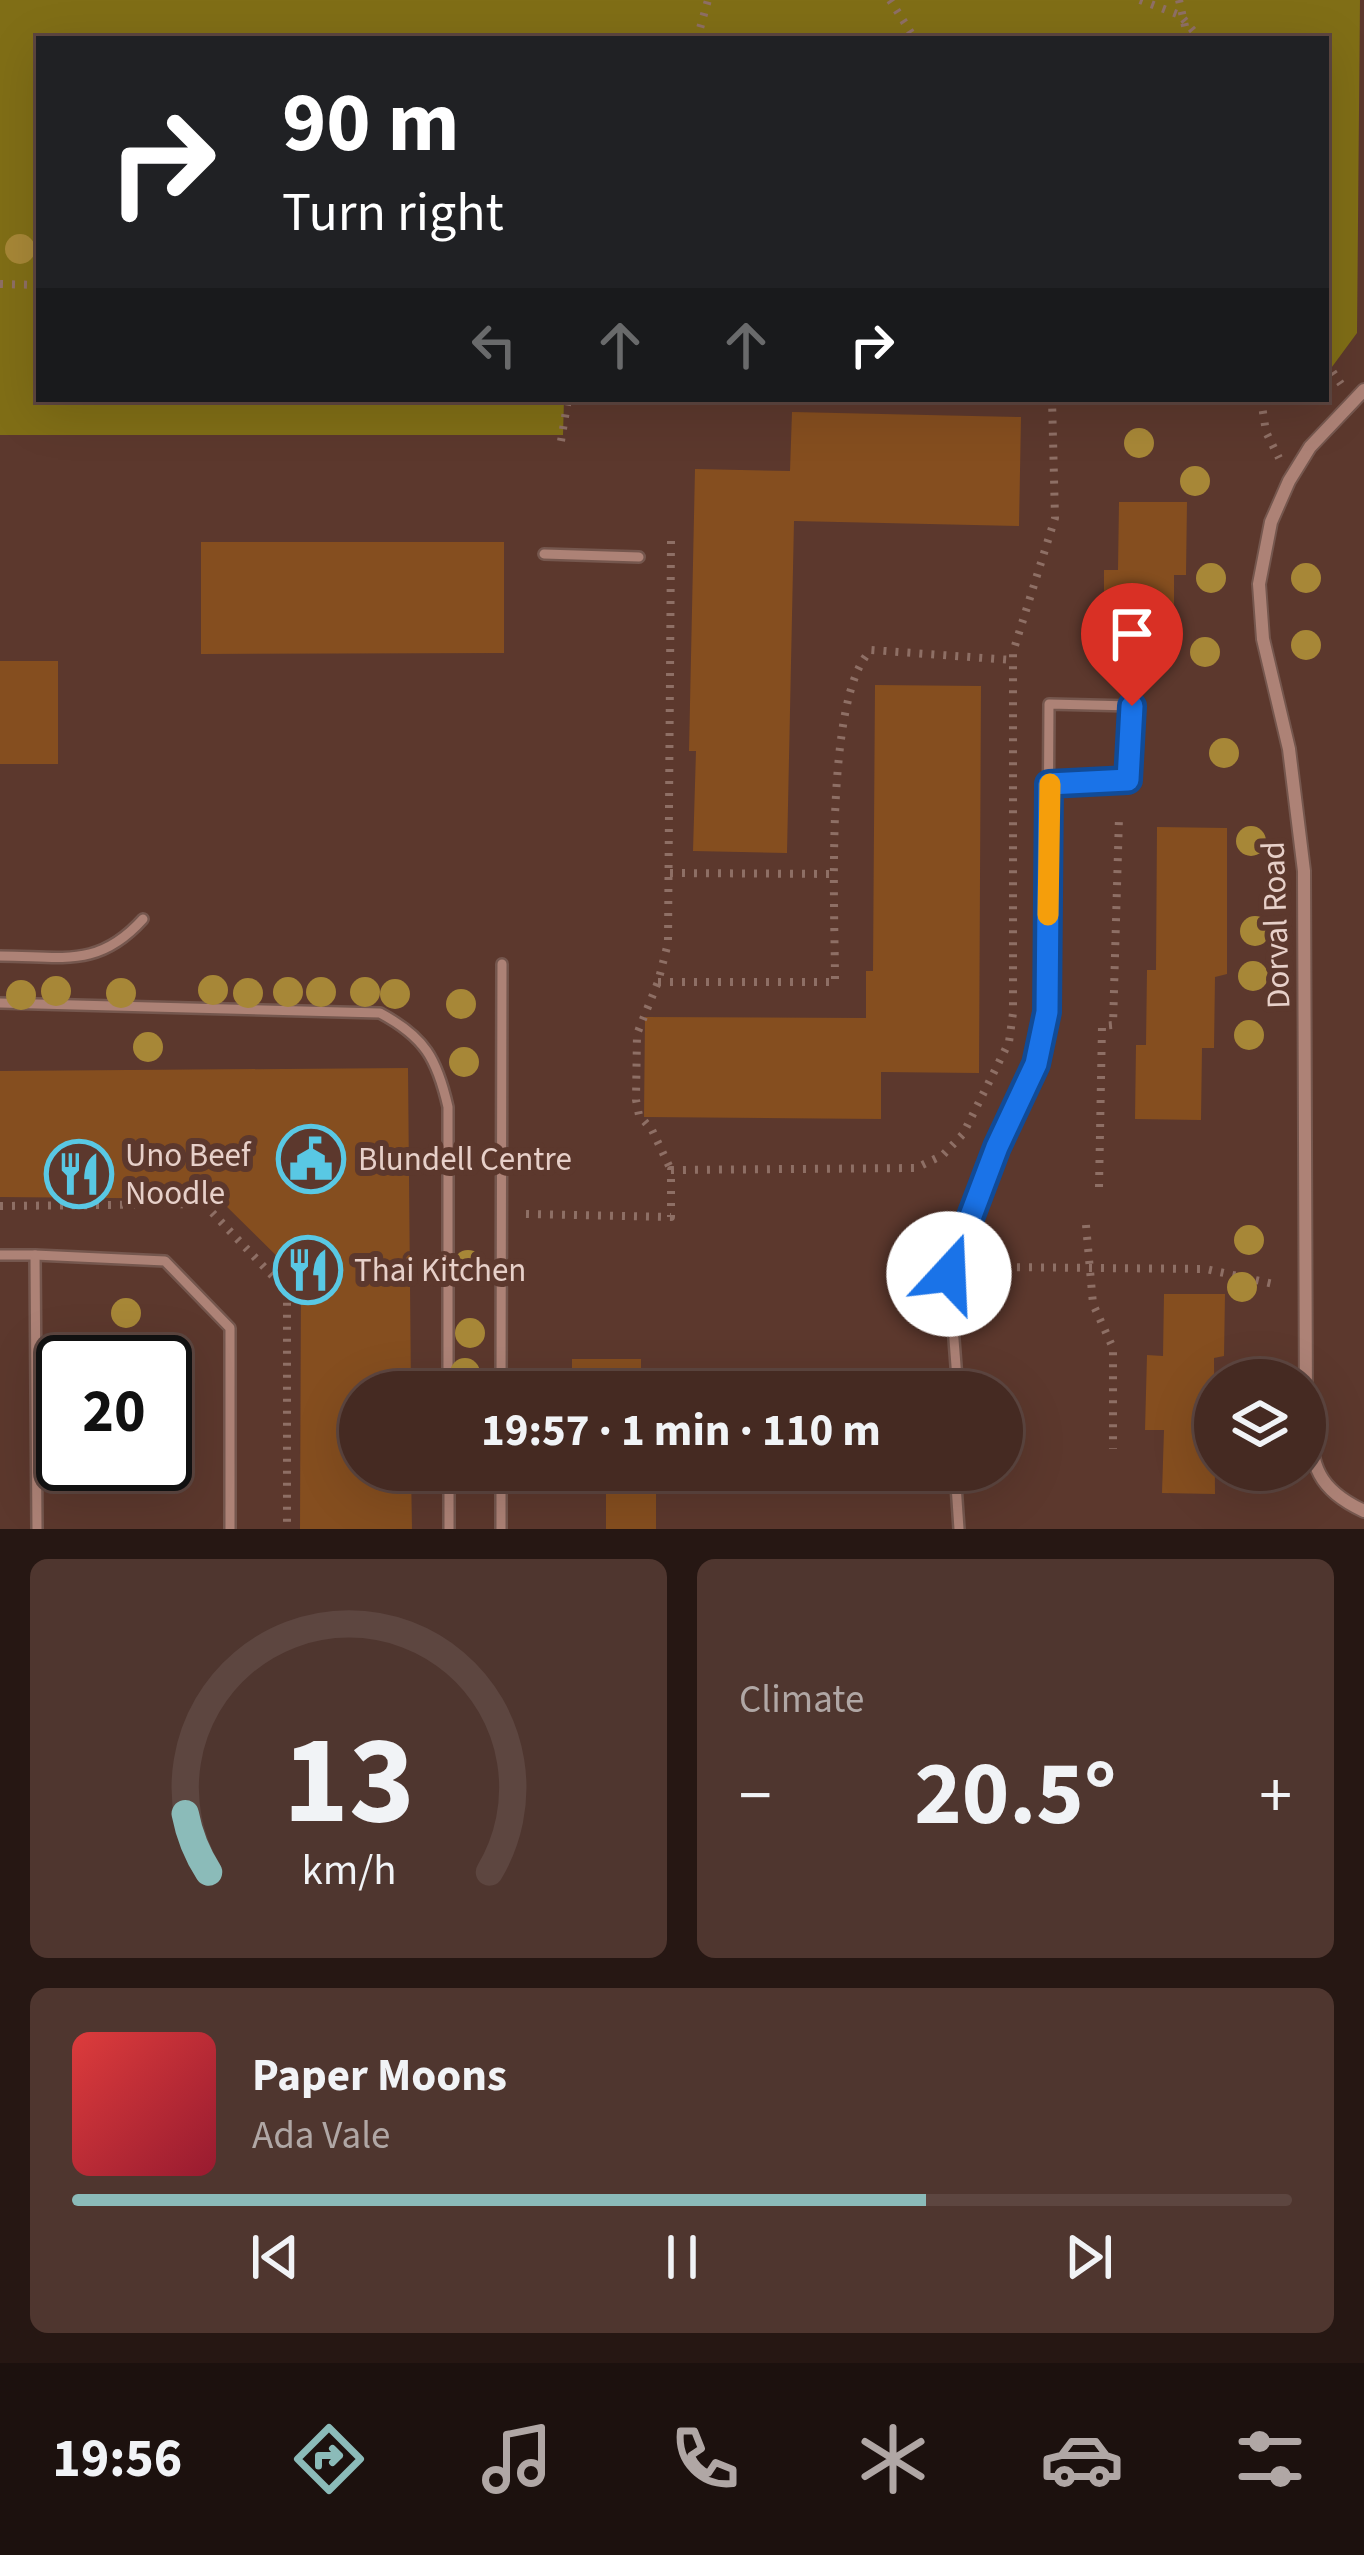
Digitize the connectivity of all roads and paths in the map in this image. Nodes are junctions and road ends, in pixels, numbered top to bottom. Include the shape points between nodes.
1 (708, 0) edge
2 (890, 0) edge
3 (1140, 0) edge
4 (1179, 0) edge
5 (1180, 15) junction
6 (698, 36) edge
7 (913, 36) edge
8 (1187, 36) edge
9 (1198, 36) edge
10 (0, 284) edge
11 (36, 285) edge
12 (1364, 390) edge
13 (568, 402) edge
14 (1052, 402) edge
15 (1261, 402) edge
16 (561, 441) dead end
17 (1289, 481) junction
18 (670, 541) dead end
19 (544, 554) dead end
20 (638, 557) dead end
21 (1013, 659) junction
22 (1049, 784) junction
23 (1119, 818) dead end
24 (670, 873) junction
25 (836, 874) junction
26 (143, 919) dead end
27 (0, 956) edge
28 (502, 964) dead end
29 (658, 982) junction
30 (0, 1003) edge
31 (671, 1170) junction
32 (1099, 1187) dead end
33 (526, 1214) dead end
34 (1086, 1226) dead end
35 (0, 1255) edge
36 (35, 1255) junction
37 (993, 1268) dead end
38 (1090, 1269) junction
39 (1278, 1286) dead end
40 (448, 1371) edge
41 (501, 1371) edge
42 (956, 1371) edge
43 (1113, 1449) dead end
44 (448, 1491) edge
45 (501, 1491) edge
46 (956, 1491) edge
47 (1364, 1511) edge
48 (37, 1529) edge
49 (230, 1529) edge
50 (448, 1529) edge
51 (501, 1529) edge
52 (959, 1529) edge

1 - 6 path
2 - 7 path
3 - 5 path
4 - 5 path
5 - 8 path
5 - 9 path
10 - 11 path
12 - 17 street, Dorval Road
13 - 16 path
14 - 21 path via 1055,518
15 - 17 path
17 - 47 street, Dorval Road via 1258,584 1304,871 1306,1409 1327,1490
18 - 24 path
19 - 20 lane
21 - 25 path via 871,650 859,661 838,748
21 - 31 path via 1010,1042 963,1135 916,1168
22 - 22 lane via 1049,704 1132,706 1128,780
22 - 42 lane via 1047,1012 1036,1064 949,1274
23 - 32 path
24 - 25 path
24 - 29 path
25 - 29 path via 835,982
26 - 27 lane via 110,950 89,956
28 - 41 lane
29 - 31 path via 637,1034 636,1100
30 - 40 lane via 380,1013 408,1028 440,1074 448,1107
31 - 33 path via 671,1217
34 - 38 path
35 - 36 lane
36 - 48 lane
36 - 49 lane via 165,1261 230,1328
37 - 38 path
38 - 39 path via 1206,1269
38 - 43 path via 1093,1304 1113,1348
44 - 50 lane
45 - 51 lane
46 - 52 lane

